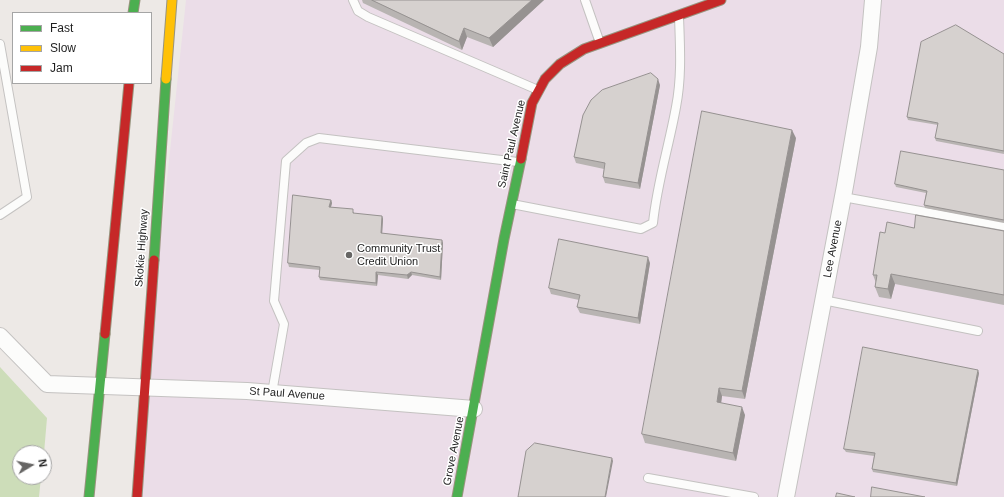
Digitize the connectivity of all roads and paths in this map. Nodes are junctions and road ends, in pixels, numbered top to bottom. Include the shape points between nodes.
1 (135, 0) edge
2 (172, 0) edge
3 (354, 0) edge
4 (585, 0) edge
5 (721, 0) edge
6 (874, 0) edge
7 (708, 2) edge
8 (134, 12) edge
9 (679, 15) junction
10 (601, 43) junction
11 (0, 44) edge
12 (129, 84) edge
13 (539, 90) junction
14 (520, 162) junction
15 (842, 197) junction
16 (511, 203) junction
17 (0, 215) edge
18 (1004, 226) edge
19 (823, 300) junction
20 (978, 331) dead end
21 (0, 336) edge
22 (100, 386) junction
23 (145, 387) junction
24 (272, 393) junction
25 (474, 409) junction
26 (648, 478) dead end
27 (89, 497) edge
28 (137, 497) edge
29 (458, 497) edge
30 (754, 497) edge
31 (786, 497) edge

1 - 8 main road
2 - 23 main road, Skokie Highway
3 - 13 lane via 358,10 368,17
4 - 10 lane
5 - 7 main road, Saint Paul Avenue
6 - 15 street, Lee Avenue via 869,47
7 - 9 main road, Saint Paul Avenue
9 - 10 main road, Saint Paul Avenue
9 - 16 lane via 680,70 676,106 656,196 653,223 641,229
10 - 13 main road, Saint Paul Avenue via 584,49 560,64 545,79
11 - 17 lane via 28,196
12 - 22 main road
13 - 14 main road, Saint Paul Avenue via 532,103
14 - 16 main road, Saint Paul Avenue
14 - 24 lane via 319,138 306,143 286,161 274,301 284,324
15 - 18 lane
15 - 19 street, Lee Avenue
16 - 25 main road, Saint Paul Avenue
19 - 20 lane
19 - 31 street, Lee Avenue
21 - 22 street, St Paul Avenue via 47,384
22 - 23 street, St Paul Avenue
22 - 27 main road
23 - 24 street, St Paul Avenue
23 - 28 main road, Skokie Highway
24 - 25 street, St Paul Avenue
25 - 29 main road, Grove Avenue
26 - 30 lane

